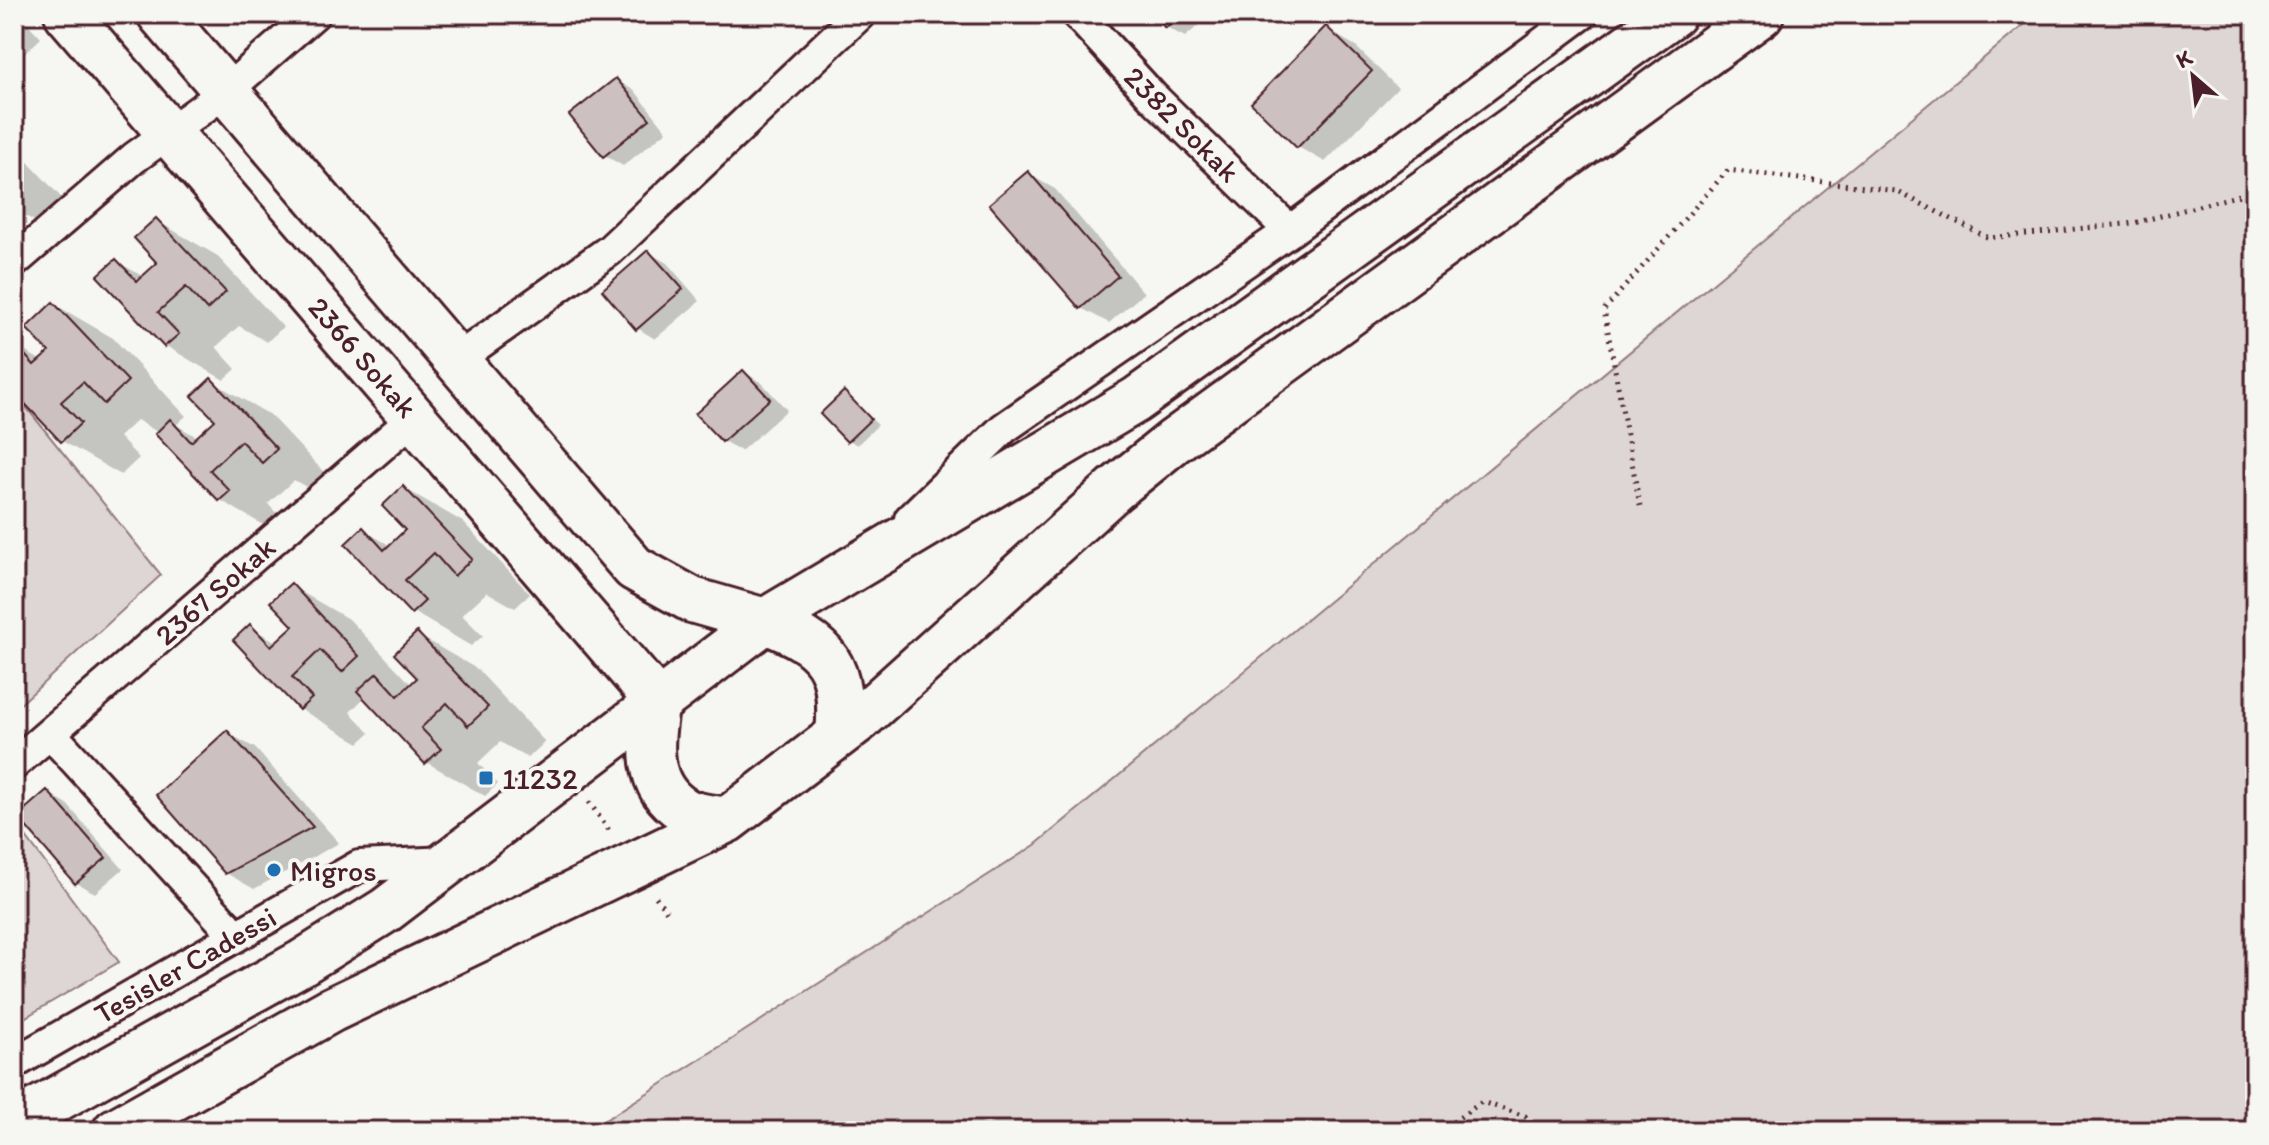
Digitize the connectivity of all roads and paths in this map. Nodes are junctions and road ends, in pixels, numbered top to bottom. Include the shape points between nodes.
1 (67, 14) edge
2 (160, 14) edge
3 (314, 14) edge
4 (860, 14) edge
5 (1077, 14) edge
6 (1582, 14) edge
7 (1673, 14) edge
8 (1761, 14) edge
9 (225, 92) junction
10 (170, 131) junction
11 (2255, 191) edge
12 (1290, 231) junction
13 (14, 262) edge
14 (455, 361) junction
15 (415, 417) junction
16 (1640, 506) dead end
17 (868, 561) junction
18 (765, 621) junction
19 (657, 701) junction
20 (50, 733) junction
21 (838, 735) junction
22 (14, 764) edge
23 (566, 771) junction
24 (727, 820) junction
25 (451, 862) junction
26 (634, 866) junction
27 (667, 912) dead end
28 (236, 936) junction
29 (14, 1063) edge
30 (14, 1123) edge
31 (115, 1131) edge
32 (1440, 1131) edge
33 (1538, 1131) edge

1 - 10 main road, 2366 Sokak
2 - 9 main road
3 - 9 street
4 - 14 street via 610,250
5 - 12 street, 2382 Sokak
6 - 12 street
7 - 17 main road via 1136,400
8 - 21 main road via 1173,442
9 - 10 street
9 - 14 main road
10 - 13 street
10 - 15 main road, 2366 Sokak
11 - 16 path via 2134,223 1989,238 1896,191 1728,170 1604,310
12 - 17 street via 1004,428
14 - 18 main road via 634,568 692,600
15 - 19 main road, 2366 Sokak
15 - 20 street, 2367 Sokak
17 - 18 main road
18 - 19 main road
18 - 21 main road via 800,634 828,659 841,697
19 - 23 main road
19 - 24 main road via 653,771 664,793 686,811
20 - 22 street, 2367 Sokak
20 - 28 street
21 - 24 main road
23 - 25 main road
23 - 26 path
24 - 26 main road
25 - 28 street, Tesisler Cadessi via 359,866
25 - 30 main road via 303,962
26 - 27 path
26 - 31 main road via 331,1010
28 - 29 street, Tesisler Cadessi
32 - 33 path via 1482,1102 1525,1116

